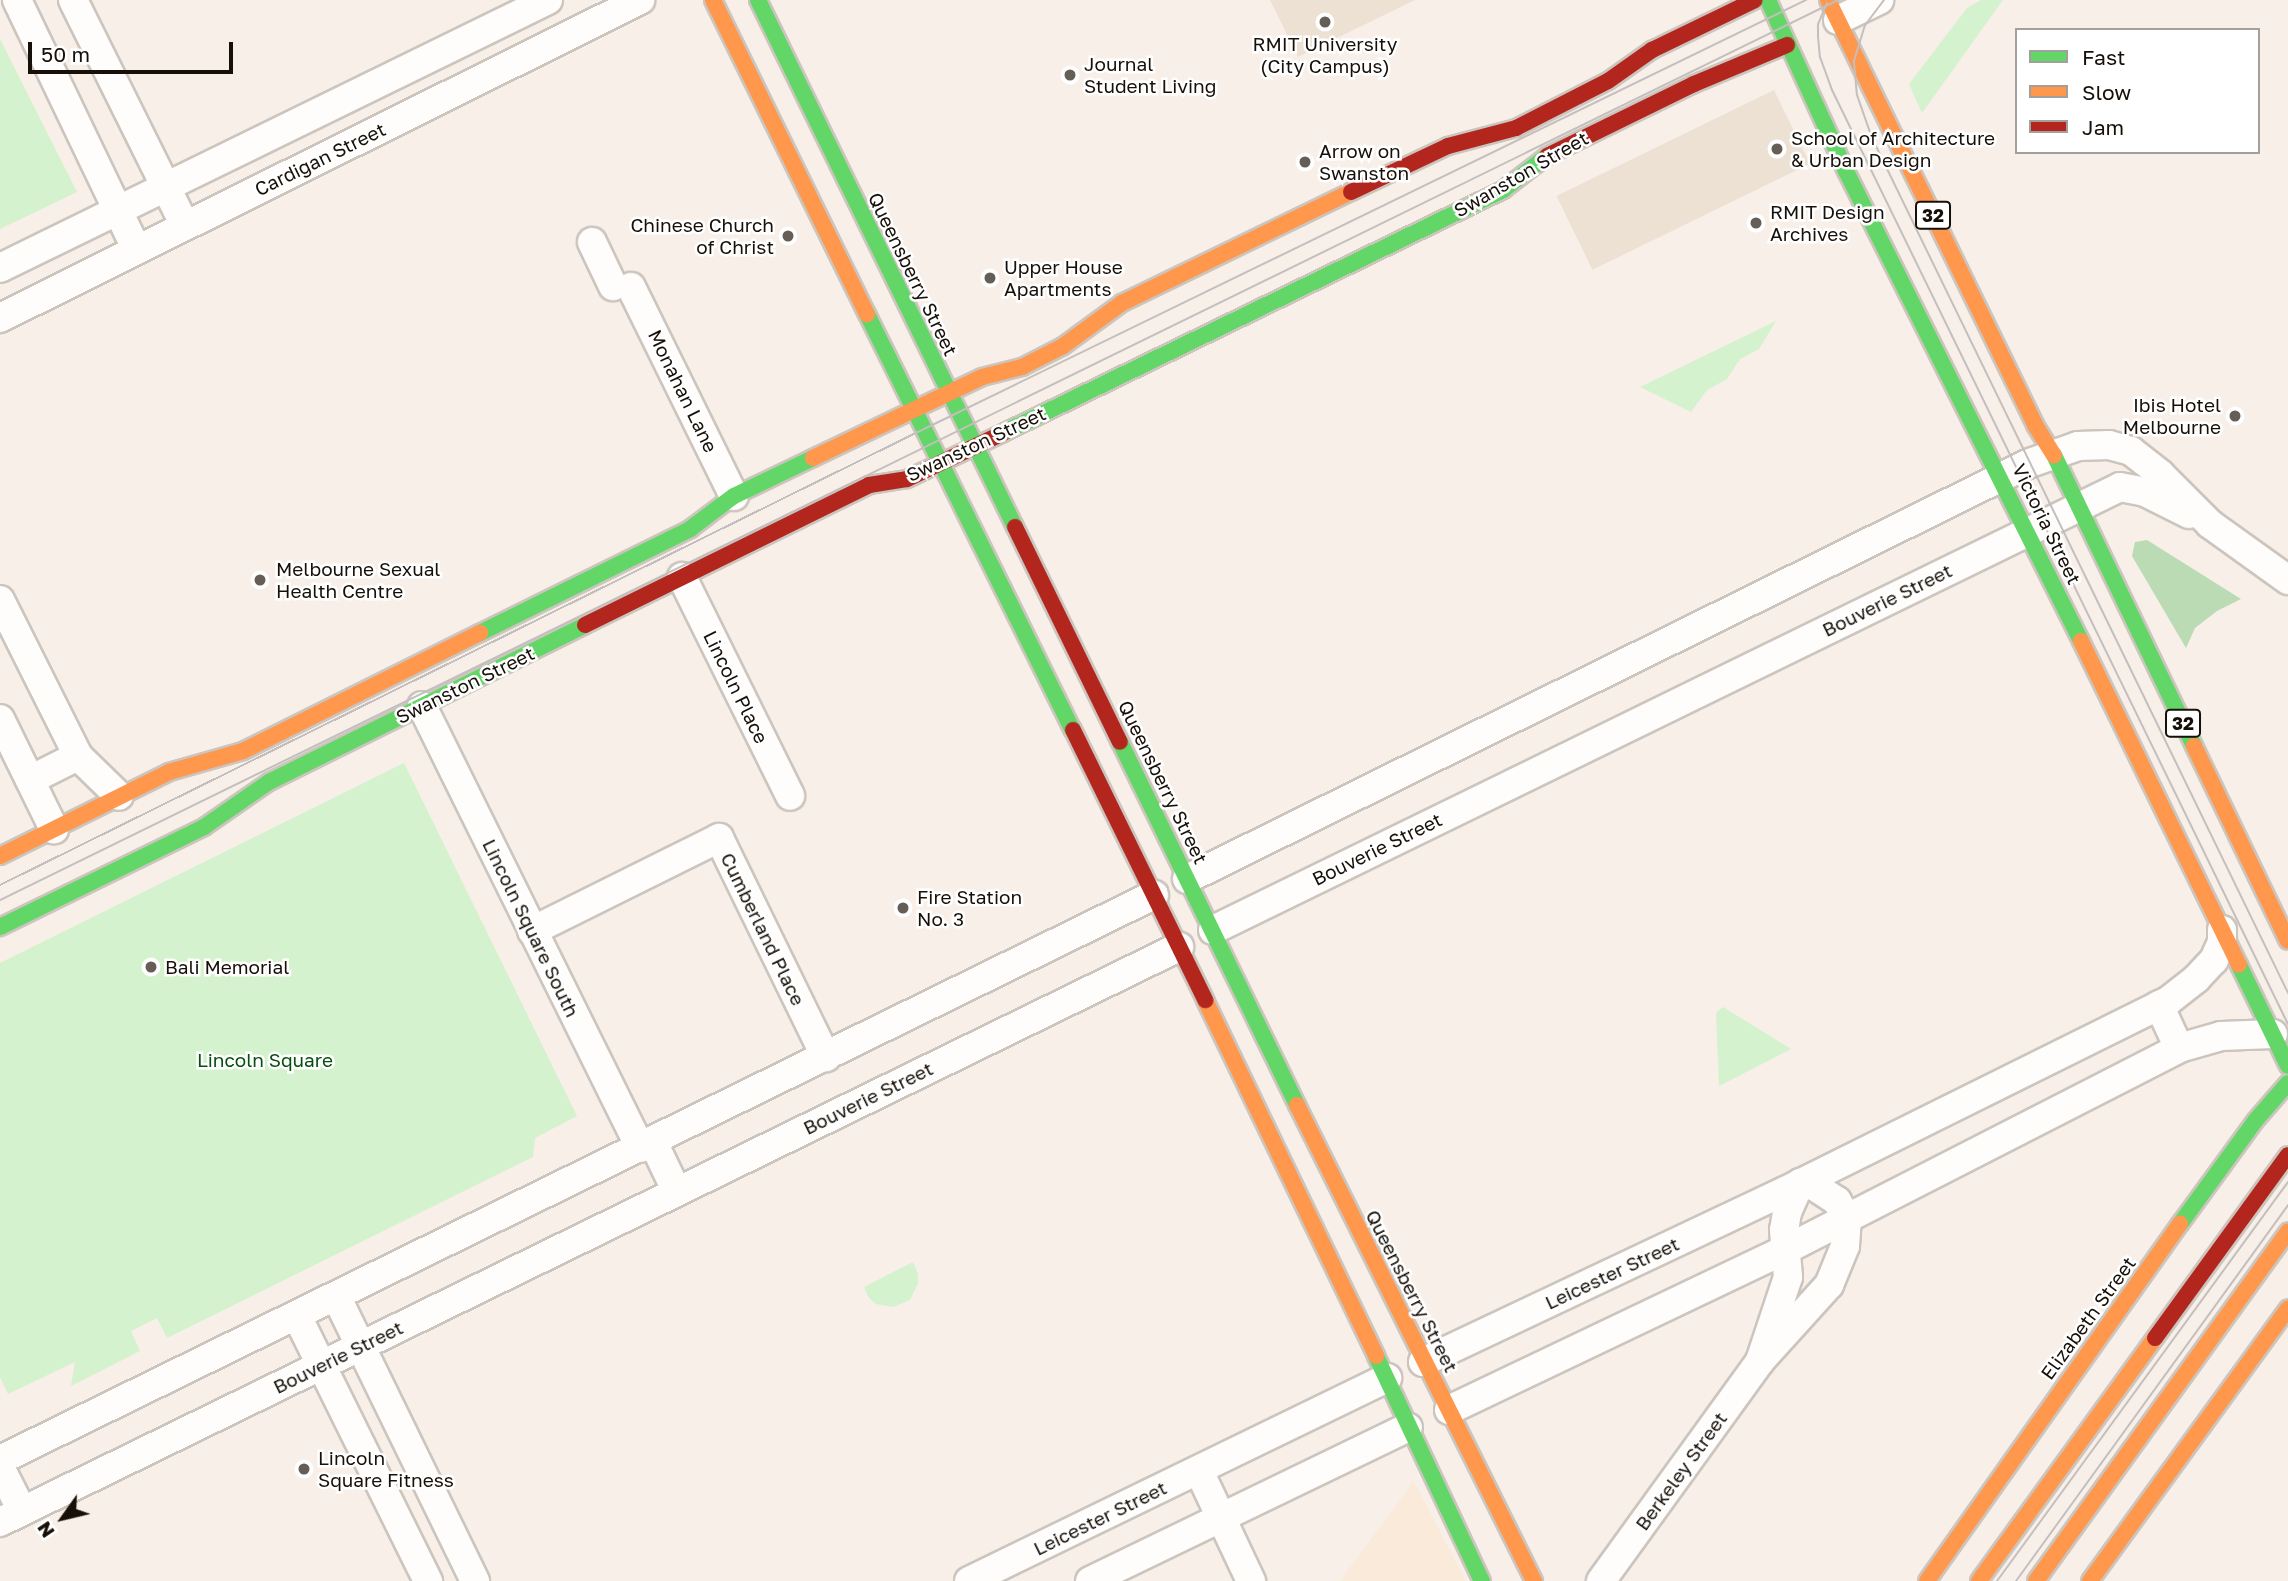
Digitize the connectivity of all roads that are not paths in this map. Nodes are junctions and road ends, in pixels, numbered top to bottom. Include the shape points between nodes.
1 (17, 0) edge
2 (74, 0) edge
3 (548, 0) edge
4 (640, 0) edge
5 (713, 0) edge
6 (758, 0) edge
7 (1755, 0) edge
8 (1768, 0) edge
9 (1879, 0) edge
10 (1831, 15) edge
11 (1808, 35) dead end
12 (1787, 45) junction
13 (165, 187) junction
14 (118, 210) junction
15 (184, 226) junction
16 (592, 242) dead end
17 (137, 250) junction
18 (0, 268) edge
19 (0, 318) edge
20 (947, 393) junction
21 (915, 409) junction
22 (974, 447) junction
23 (2053, 453) junction
24 (941, 462) junction
25 (2001, 478) junction
26 (734, 496) junction
27 (2078, 506) junction
28 (2210, 524) junction
29 (2027, 531) junction
30 (682, 578) junction
31 (2288, 580) edge
32 (0, 600) edge
33 (422, 706) junction
34 (1085, 715) junction
35 (0, 719) edge
36 (78, 756) junction
37 (30, 780) junction
38 (119, 796) junction
39 (790, 796) dead end
40 (54, 829) junction
41 (0, 856) edge
42 (1171, 887) junction
43 (0, 927) edge
44 (2222, 930) junction
45 (532, 931) junction
46 (1196, 939) junction
47 (2288, 941) edge
48 (2158, 1005) junction
49 (2273, 1034) junction
50 (2179, 1048) junction
51 (826, 1056) junction
52 (1253, 1058) junction
53 (2288, 1066) edge
54 (2288, 1083) edge
55 (647, 1145) junction
56 (2288, 1155) edge
57 (1800, 1184) junction
58 (676, 1190) junction
59 (1847, 1219) junction
60 (2288, 1231) edge
61 (1785, 1250) junction
62 (2234, 1278) junction
63 (1369, 1296) junction
64 (337, 1298) junction
65 (2286, 1313) edge
66 (297, 1316) junction
67 (360, 1346) junction
68 (1760, 1362) junction
69 (321, 1365) junction
70 (1405, 1370) junction
71 (388, 1401) junction
72 (1430, 1418) junction
73 (349, 1420) junction
74 (0, 1460) edge
75 (0, 1467) edge
76 (1199, 1471) junction
77 (11, 1517) edge
78 (1220, 1517) junction
79 (1242, 1573) edge
80 (428, 1581) edge
81 (475, 1581) edge
82 (970, 1581) edge
83 (1090, 1581) edge
84 (1482, 1581) edge
85 (1534, 1581) edge
86 (1601, 1581) edge
87 (1927, 1581) edge
88 (1979, 1581) edge
89 (2036, 1581) edge
90 (2090, 1581) edge

1 - 14 street
2 - 13 street
3 - 13 street
4 - 15 street, Cardigan Street
5 - 21 main road, Queensberry Street
6 - 20 main road, Queensberry Street
7 - 20 main road, Swanston Street via 1652,50 1608,81 1516,128 1448,146 1122,303 1063,346 1022,367 982,377
8 - 12 main road, Victoria Street
9 - 10 street
10 - 23 main road, Victoria Street / 32
11 - 12 main road, Swanston Street
12 - 22 main road, Swanston Street via 1555,150 1503,190
12 - 25 main road, Victoria Street
13 - 14 street
13 - 15 street
14 - 17 street
14 - 18 street
15 - 17 street, Cardigan Street
16 - 26 street, Monahan Lane via 622,286
17 - 19 street, Cardigan Street
20 - 21 main road, Swanston Street
20 - 22 main road, Queensberry Street
21 - 24 main road, Queensberry Street
21 - 26 main road, Swanston Street
22 - 24 main road, Swanston Street
22 - 34 main road, Queensberry Street
23 - 25 street
23 - 27 main road, Victoria Street / 32
23 - 28 street via 2109,445 2130,451
24 - 30 main road, Swanston Street via 906,479 869,485
24 - 34 main road, Queensberry Street
25 - 29 main road, Victoria Street
25 - 42 street
26 - 38 main road, Swanston Street via 690,529 255,745 169,772
27 - 28 street, Bouverie Street via 2126,486
27 - 29 street, Bouverie Street
27 - 47 main road, Victoria Street / 32
28 - 31 street
29 - 44 main road, Victoria Street
29 - 46 street, Bouverie Street
30 - 33 main road, Swanston Street
30 - 39 street, Lincoln Place
32 - 36 street
33 - 43 main road, Swanston Street via 269,782 204,827
33 - 45 street, Lincoln Square South
34 - 42 main road, Queensberry Street
34 - 42 main road, Queensberry Street
35 - 37 street
36 - 37 street
36 - 38 street
37 - 40 street
38 - 40 main road, Swanston Street
40 - 41 main road, Swanston Street
42 - 46 main road, Queensberry Street
42 - 46 main road, Queensberry Street
42 - 51 street
44 - 48 street, Leicester Street via 2220,948 2209,965 2182,991
44 - 49 main road, Victoria Street
45 - 51 street, Cumberland Place via 719,838
45 - 55 street, Lincoln Square South
46 - 52 main road, Queensberry Street
46 - 52 main road, Queensberry Street
46 - 58 street, Bouverie Street
48 - 50 street
48 - 57 street, Leicester Street
49 - 50 street via 2221,1036
49 - 53 main road, Victoria Street
50 - 59 street
51 - 55 street
52 - 63 main road, Queensberry Street
52 - 63 main road, Queensberry Street
54 - 87 main road, Elizabeth Street via 2255,1121 2178,1238
55 - 58 street
55 - 64 street
56 - 62 main road
57 - 59 street via 1827,1193
57 - 61 street, Berkeley Street via 1785,1221
57 - 70 street, Leicester Street
58 - 67 street, Bouverie Street
59 - 61 street
59 - 68 street, Berkeley Street via 1845,1246 1829,1285
60 - 62 main road
61 - 68 street, Berkeley Street via 1785,1291
61 - 72 street
62 - 65 main road
62 - 88 main road
62 - 89 main road
63 - 70 main road, Queensberry Street
63 - 70 main road, Queensberry Street
64 - 66 street
64 - 67 street
65 - 90 main road
66 - 69 street
66 - 74 street
67 - 69 street, Bouverie Street
67 - 71 street
68 - 86 street, Berkeley Street
69 - 73 street
69 - 77 street, Bouverie Street
70 - 72 main road, Queensberry Street
70 - 72 main road, Queensberry Street
70 - 76 street, Leicester Street
71 - 73 street
71 - 81 street
72 - 78 street
72 - 84 main road, Queensberry Street
72 - 85 main road, Queensberry Street
73 - 80 street
75 - 77 street
76 - 78 street
76 - 82 street, Leicester Street
78 - 79 street
78 - 83 street

